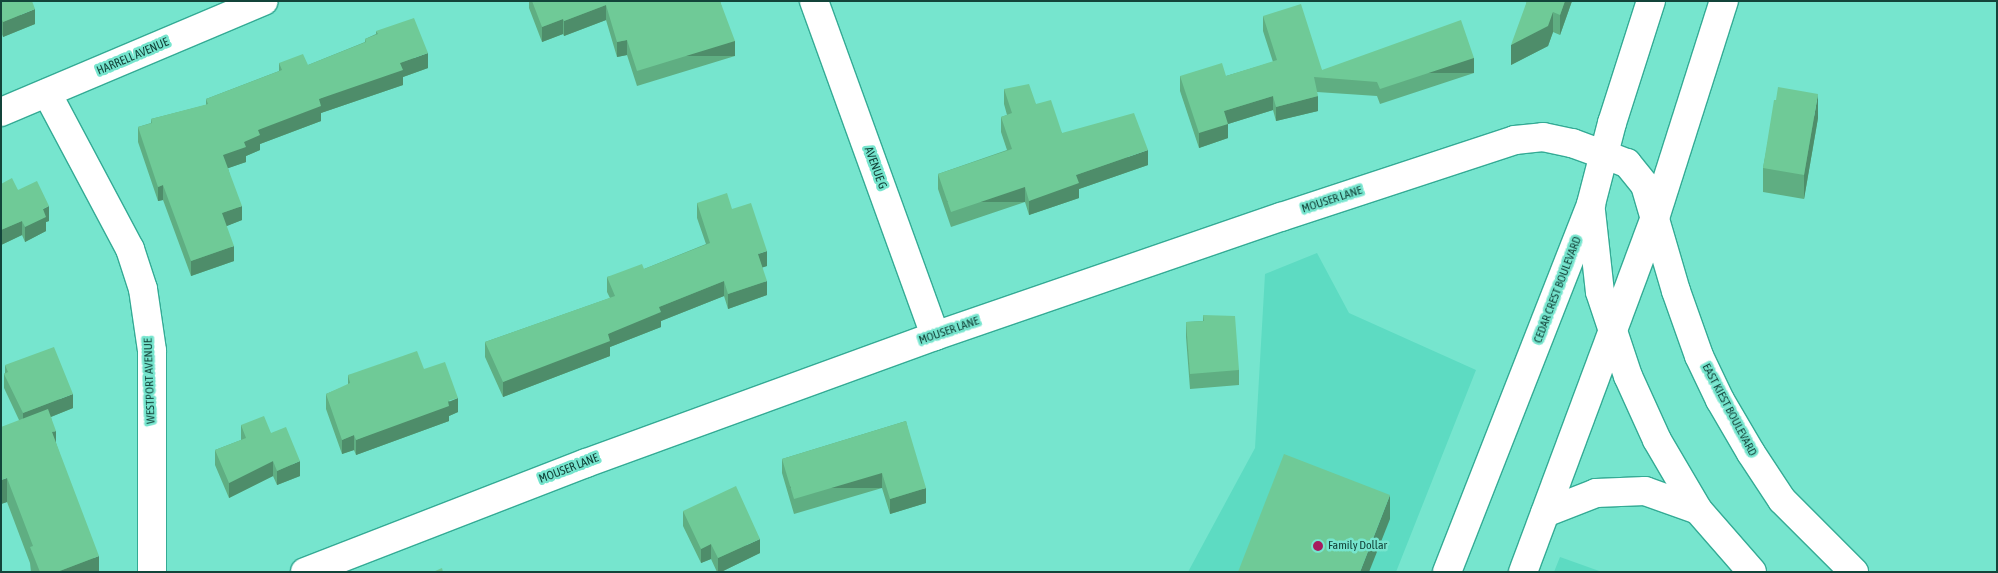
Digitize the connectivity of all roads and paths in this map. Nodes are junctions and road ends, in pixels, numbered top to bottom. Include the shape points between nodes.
1 (264, 1) edge
2 (814, 1) edge
3 (1651, 1) edge
4 (1724, 1) edge
5 (47, 93) junction
6 (1, 112) edge
7 (1603, 154) junction
8 (1591, 204) junction
9 (1655, 218) junction
10 (1612, 333) junction
11 (935, 336) junction
12 (1698, 510) junction
13 (1545, 513) junction
14 (152, 572) edge
15 (305, 572) edge
16 (1447, 572) edge
17 (1523, 572) edge
18 (1752, 572) edge
19 (1854, 572) edge

1 - 5 street, HARRELL AVENUE
2 - 11 street, AVENUE G
3 - 7 street, CEDAR CREST BOULEVARD
4 - 9 street
5 - 6 street, HARRELL AVENUE
5 - 14 street, WESTPORT AVENUE via 130,249 143,289 152,350
7 - 8 street, CEDAR CREST BOULEVARD
7 - 9 street, MOUSER LANE via 1627,163 1645,185
7 - 11 street, MOUSER LANE via 1543,137 1515,140
8 - 10 street via 1600,292
8 - 16 street, CEDAR CREST BOULEVARD
9 - 10 street
9 - 19 street, EAST KIEST BOULEVARD via 1676,291 1720,400 1782,500
10 - 12 street via 1657,440
10 - 13 street
11 - 15 street, MOUSER LANE via 586,463
12 - 13 street via 1645,491 1596,492
12 - 18 street
13 - 17 street

